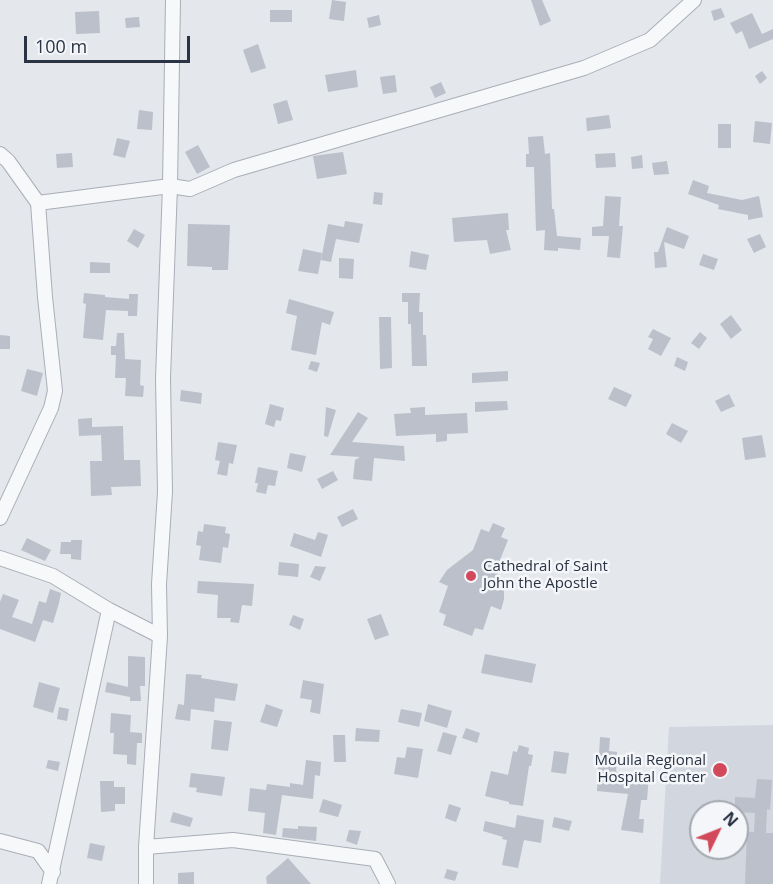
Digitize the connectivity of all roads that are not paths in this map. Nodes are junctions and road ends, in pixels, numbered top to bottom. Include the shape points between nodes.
1 (173, 0) edge
2 (694, 0) edge
3 (0, 154) edge
4 (171, 186) junction
5 (38, 203) junction
6 (0, 518) edge
7 (0, 558) edge
8 (109, 610) junction
9 (160, 636) junction
10 (0, 841) edge
11 (146, 847) junction
12 (51, 878) edge
13 (146, 884) edge
14 (388, 884) edge

1 - 4 street
2 - 4 street via 650,40 584,68 234,170 190,189
3 - 5 street
4 - 5 street
4 - 9 street via 163,378 165,492
5 - 6 street via 55,391 51,408
7 - 8 street via 53,576
8 - 9 street
8 - 12 street
9 - 11 street
10 - 12 street via 38,851
11 - 13 street
11 - 14 street via 233,840 375,859

